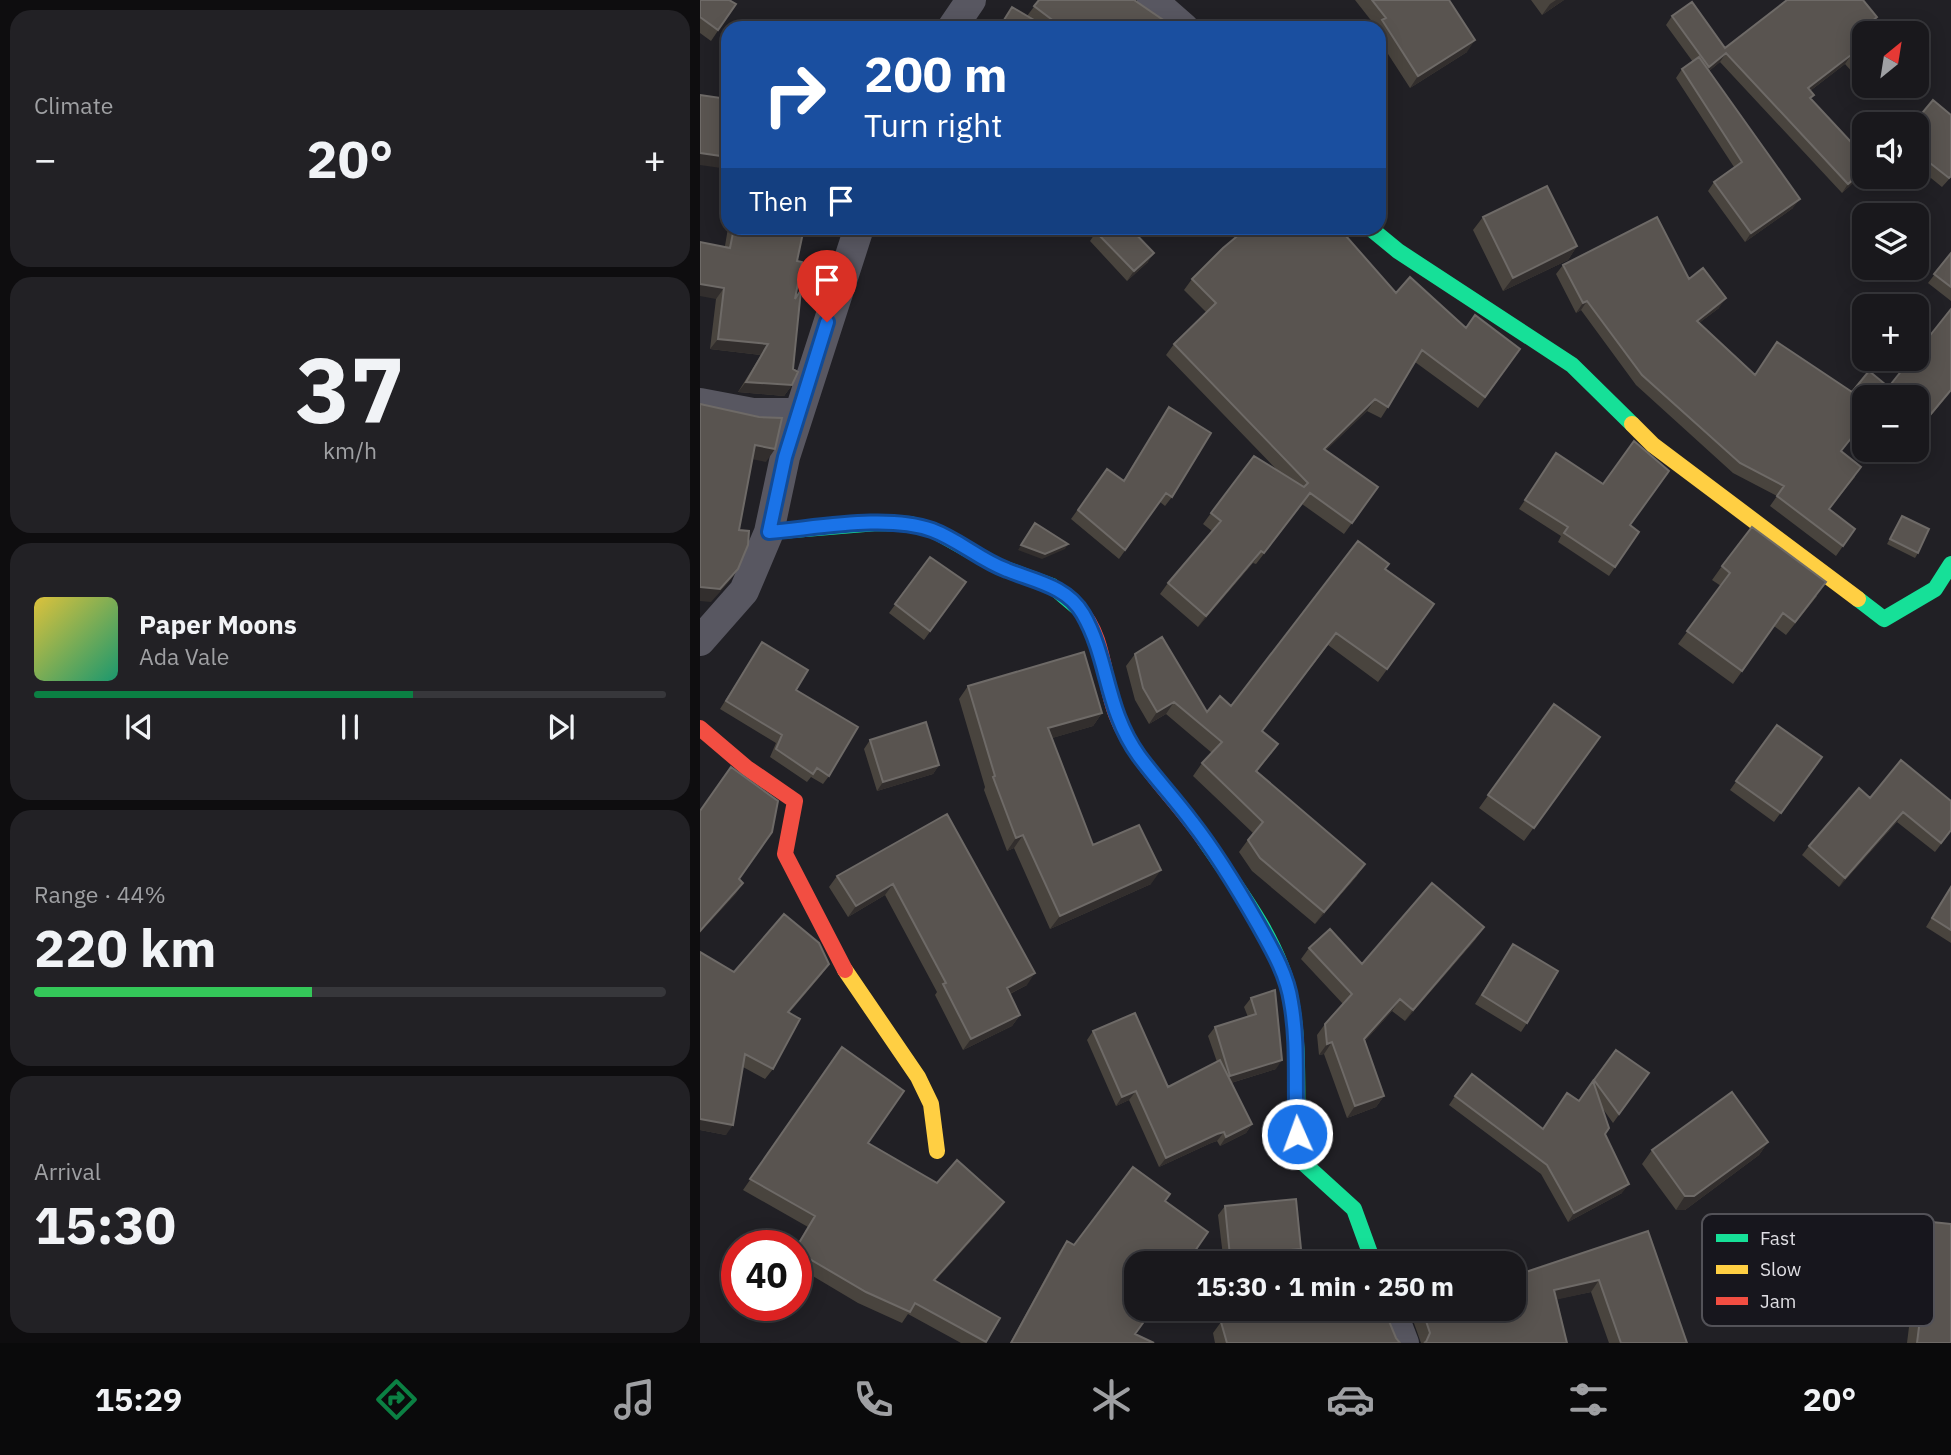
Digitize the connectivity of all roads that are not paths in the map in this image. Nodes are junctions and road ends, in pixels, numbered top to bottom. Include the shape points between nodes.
1 (971, 0) edge
2 (1152, 0) edge
3 (957, 21) edge
4 (1176, 21) edge
5 (857, 235) edge
6 (1379, 235) edge
7 (700, 403) edge
8 (799, 414) junction
9 (769, 532) junction
10 (1951, 564) edge
11 (700, 641) edge
12 (700, 729) edge
13 (937, 1151) dead end
14 (1369, 1251) edge
15 (1396, 1321) edge
16 (1404, 1343) edge

1 - 3 street
2 - 4 street
5 - 8 street
6 - 10 street via 1572,365 1653,445 1884,619 1935,589
7 - 8 street via 753,413
8 - 9 street
9 - 11 street via 744,590
9 - 14 street via 910,524 933,530 995,565 1052,586 1082,612 1098,645 1116,715 1138,754 1194,824 1279,961 1291,999 1298,1064 1299,1159 1354,1209
12 - 13 street via 795,802 785,854 853,986 918,1077 931,1104
15 - 16 street

